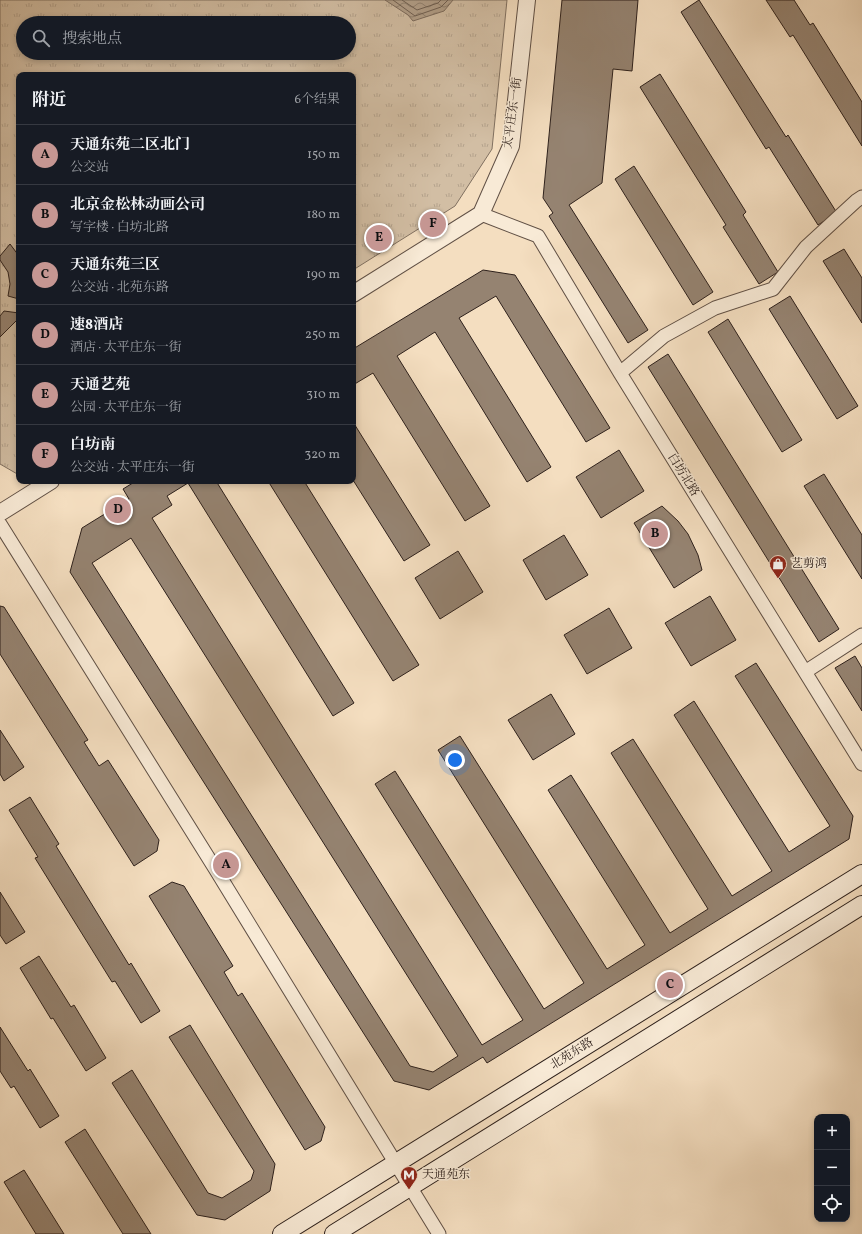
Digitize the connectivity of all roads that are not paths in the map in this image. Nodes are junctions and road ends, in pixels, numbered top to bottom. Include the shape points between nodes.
1 (527, 0) edge
2 (862, 197) edge
3 (481, 214) junction
4 (356, 292) edge
5 (620, 373) junction
6 (46, 484) edge
7 (0, 513) edge
8 (0, 524) edge
9 (862, 635) edge
10 (805, 672) junction
11 (862, 764) edge
12 (862, 874) edge
13 (862, 905) edge
14 (396, 1163) junction
15 (410, 1186) junction
16 (282, 1234) edge
17 (334, 1234) edge
18 (439, 1234) edge

1 - 3 street, 太平庄东一街 via 511,146
2 - 5 street via 806,247 773,288 715,308 664,336
3 - 4 street
3 - 5 street, 白坊北路 via 538,236
5 - 10 street, 白坊北路
6 - 7 street
8 - 14 street
9 - 10 street
10 - 11 street, 白坊北路
12 - 14 main road, 北苑东路
13 - 15 main road
14 - 15 street
14 - 16 main road, 北苑东路
15 - 17 main road
15 - 18 street

